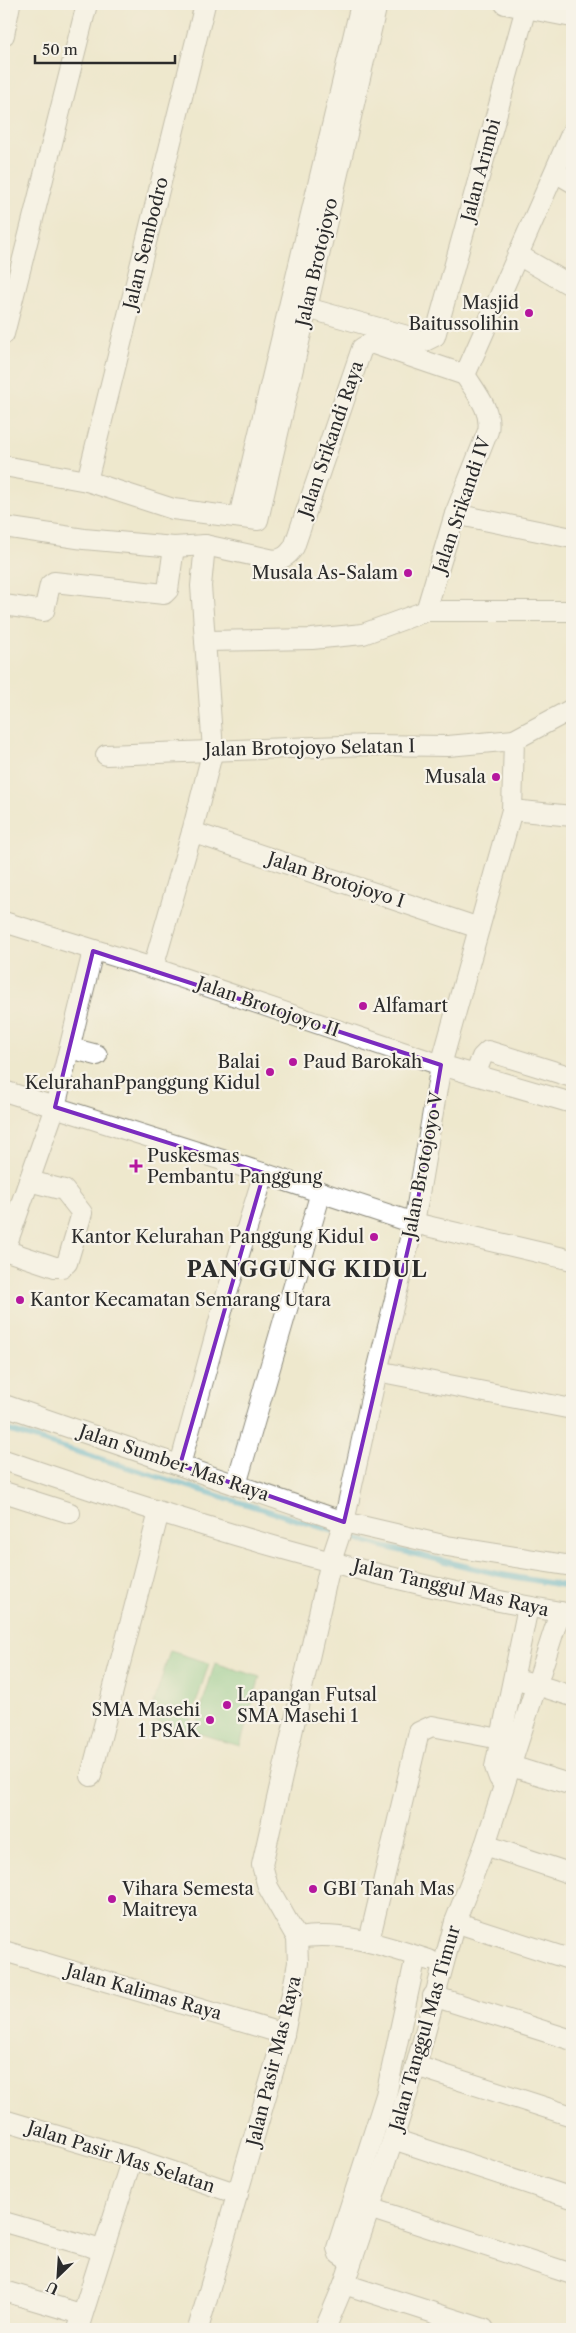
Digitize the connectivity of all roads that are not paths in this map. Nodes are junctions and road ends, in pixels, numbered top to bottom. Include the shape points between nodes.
1 (10, 4) edge
2 (88, 4) edge
3 (205, 4) edge
4 (361, 4) edge
5 (377, 4) edge
6 (505, 4) edge
7 (526, 6) edge
8 (572, 16) edge
9 (4, 35) edge
10 (572, 132) edge
11 (555, 172) junction
12 (572, 182) edge
13 (518, 255) junction
14 (572, 286) edge
15 (307, 308) junction
16 (4, 334) edge
17 (465, 375) junction
18 (4, 466) edge
19 (87, 481) junction
20 (455, 514) junction
21 (248, 519) junction
22 (4, 527) edge
23 (572, 538) edge
24 (205, 545) junction
25 (174, 547) junction
26 (4, 605) edge
27 (426, 611) junction
28 (572, 611) edge
29 (205, 641) junction
30 (572, 709) edge
31 (514, 740) junction
32 (213, 750) junction
33 (106, 755) dead end
34 (512, 810) junction
35 (572, 816) edge
36 (192, 832) junction
37 (4, 922) edge
38 (479, 928) junction
39 (93, 951) junction
40 (153, 968) junction
41 (70, 1048) junction
42 (98, 1055) dead end
43 (441, 1065) junction
44 (475, 1075) junction
45 (572, 1077) edge
46 (4, 1091) edge
47 (572, 1103) edge
48 (55, 1107) junction
49 (264, 1173) junction
50 (29, 1181) junction
51 (321, 1192) junction
52 (414, 1223) junction
53 (5, 1244) edge
54 (572, 1260) edge
55 (377, 1371) junction
56 (4, 1405) edge
57 (572, 1408) edge
58 (4, 1460) edge
59 (180, 1466) junction
60 (236, 1485) junction
61 (4, 1492) edge
62 (159, 1512) junction
63 (70, 1513) dead end
64 (343, 1524) junction
65 (333, 1556) junction
66 (572, 1566) edge
67 (528, 1607) junction
68 (566, 1613) edge
69 (514, 1678) junction
70 (537, 1684) junction
71 (572, 1696) edge
72 (500, 1740) junction
73 (511, 1766) junction
74 (90, 1776) dead end
75 (572, 1785) edge
76 (504, 1786) junction
77 (485, 1845) junction
78 (572, 1874) edge
79 (455, 1922) junction
80 (297, 1938) junction
81 (369, 1941) junction
82 (4, 1951) edge
83 (416, 1956) junction
84 (572, 1960) edge
85 (443, 1965) junction
86 (434, 1996) junction
87 (284, 2034) junction
88 (572, 2040) edge
89 (416, 2066) junction
90 (386, 2095) junction
91 (405, 2101) junction
92 (572, 2116) edge
93 (4, 2120) edge
94 (393, 2139) junction
95 (132, 2158) junction
96 (238, 2194) junction
97 (572, 2198) edge
98 (369, 2208) junction
99 (4, 2222) edge
100 (102, 2250) junction
101 (352, 2262) junction
102 (572, 2274) edge
103 (344, 2284) junction
104 (4, 2291) edge
105 (80, 2322) edge
106 (198, 2329) edge
107 (325, 2329) edge
108 (484, 2329) edge

1 - 9 street
2 - 16 street
3 - 19 street, Jalan Sembodro
4 - 21 street, Jalan Brotojoyo
5 - 15 street, Jalan Brotojoyo
6 - 7 street
7 - 8 street
7 - 15 street, Jalan Arimbi via 435,336 425,341
10 - 11 street
11 - 12 street
11 - 13 street
13 - 14 street
13 - 17 street
15 - 21 street, Jalan Brotojoyo
17 - 20 street, Jalan Srikandi IV via 490,421
17 - 24 street, Jalan Srikandi Raya via 366,344 294,548 282,559 274,560
18 - 19 street
19 - 21 street via 173,509
20 - 23 street
20 - 27 street, Jalan Srikandi IV
22 - 25 street, Jalan Srikandi Raya via 38,534
24 - 25 street, Jalan Srikandi Raya
24 - 29 street via 201,586
25 - 26 street via 168,590 164,594 54,582 50,585 44,611
27 - 28 street
27 - 29 street via 363,634 312,639
29 - 32 street
30 - 31 street
31 - 32 street, Jalan Brotojoyo Selatan I via 448,746
31 - 34 street, Jalan Brotojoyo V
32 - 33 street, Jalan Brotojoyo Selatan I
32 - 36 street
34 - 35 street
34 - 38 street, Jalan Brotojoyo V
36 - 38 street, Jalan Brotojoyo I
36 - 40 street
37 - 39 street, Jalan Brotojoyo II
38 - 43 street, Jalan Brotojoyo V
39 - 40 street, Jalan Brotojoyo II
39 - 41 street
40 - 43 street, Jalan Brotojoyo II
41 - 42 street
41 - 48 street
43 - 44 street, Jalan Brotojoyo II
43 - 52 street, Jalan Brotojoyo V
44 - 45 street via 488,1051
44 - 47 street, Jalan Brotojoyo II
46 - 48 street
48 - 49 street
48 - 50 street
49 - 51 street
49 - 59 street
50 - 53 street
50 - 53 street via 64,1190 82,1213 67,1262 62,1267 55,1267
51 - 52 street
51 - 60 street
52 - 54 street
52 - 55 street, Jalan Brotojoyo V
55 - 57 street
55 - 64 street, Jalan Brotojoyo V
56 - 59 street, Jalan Sumber Mas Raya
58 - 62 street
59 - 60 street, Jalan Sumber Mas Raya
60 - 64 street, Jalan Sumber Mas Raya
61 - 63 street
62 - 65 street
62 - 74 street
64 - 65 street, Jalan Brotojoyo V
64 - 66 street via 448,1546
65 - 67 street, Jalan Tanggul Mas Raya
65 - 80 street, Jalan Pasir Mas Raya via 262,1865 268,1887
67 - 68 street, Jalan Tanggul Mas Raya
67 - 69 street
68 - 70 street, Jalan Tanggul Mas Timur
69 - 70 street
69 - 72 street
70 - 71 street
70 - 73 street, Jalan Tanggul Mas Timur
72 - 76 street via 495,1767
72 - 81 street via 432,1726 419,1732
73 - 75 street
73 - 76 street, Jalan Tanggul Mas Timur
76 - 77 street, Jalan Tanggul Mas Timur
77 - 78 street
77 - 79 street, Jalan Tanggul Mas Timur
79 - 84 street
79 - 85 street, Jalan Tanggul Mas Timur
80 - 81 street via 324,1934
80 - 87 street, Jalan Pasir Mas Raya via 298,1963
81 - 83 street
82 - 87 street, Jalan Kalimas Raya
83 - 85 street
83 - 90 street
85 - 86 street, Jalan Tanggul Mas Timur
86 - 88 street
86 - 89 street, Jalan Tanggul Mas Timur
87 - 96 street, Jalan Pasir Mas Raya
89 - 91 street, Jalan Tanggul Mas Timur
89 - 92 street
90 - 91 street
90 - 101 street via 337,2248 339,2254
91 - 94 street, Jalan Tanggul Mas Timur
93 - 95 street, Jalan Pasir Mas Selatan
94 - 97 street
94 - 98 street, Jalan Tanggul Mas Timur
95 - 96 street, Jalan Pasir Mas Selatan
95 - 100 street
96 - 106 street, Jalan Pasir Mas Raya
98 - 101 street, Jalan Tanggul Mas Timur
98 - 102 street
99 - 100 street
100 - 105 street
101 - 103 street, Jalan Tanggul Mas Timur
103 - 107 street, Jalan Tanggul Mas Timur
103 - 108 street
104 - 105 street

